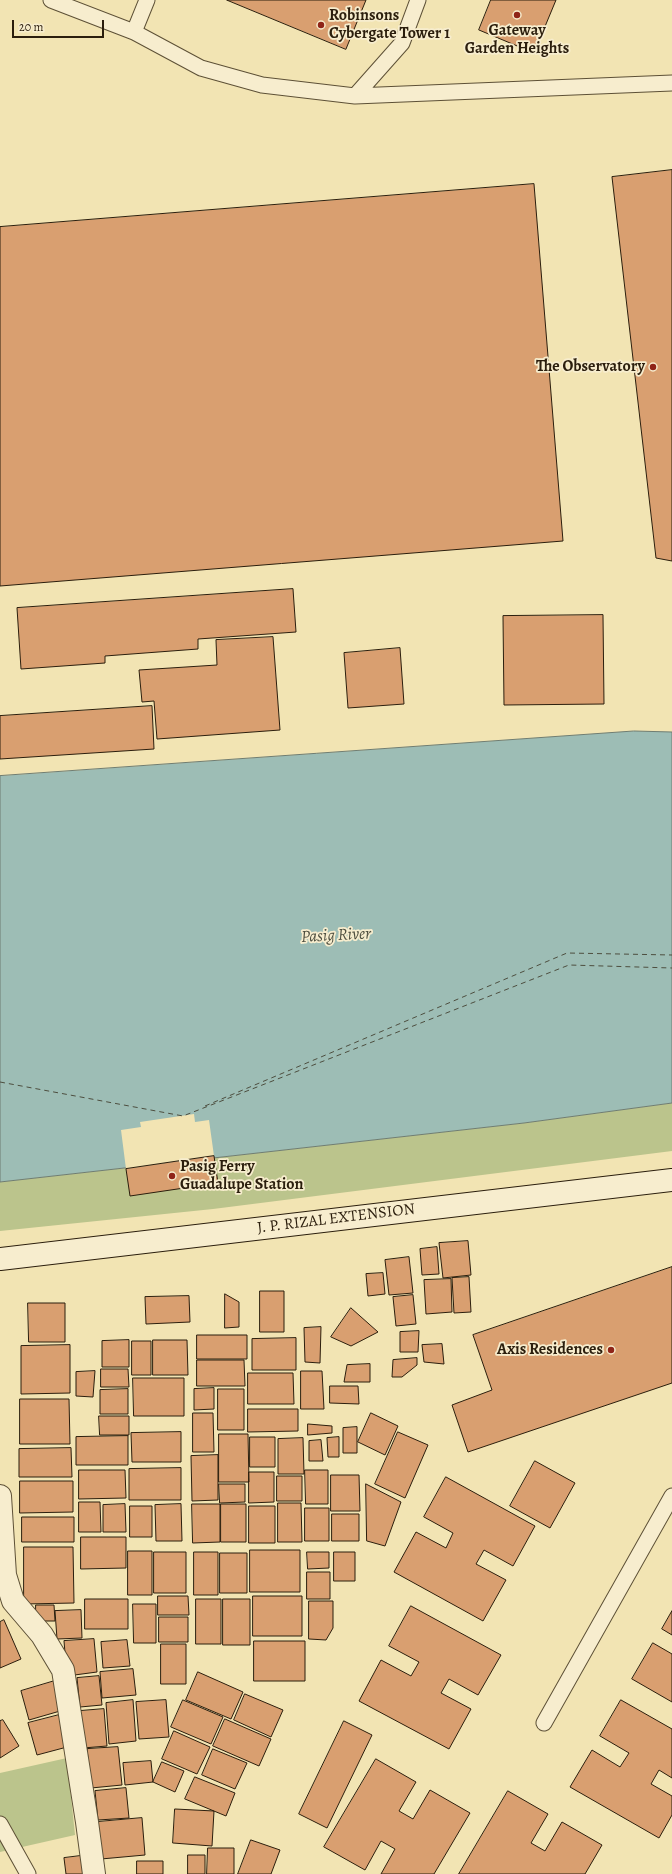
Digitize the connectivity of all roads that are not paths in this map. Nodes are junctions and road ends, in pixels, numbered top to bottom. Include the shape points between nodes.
1 (51, 0) edge
2 (146, 0) edge
3 (418, 0) edge
4 (134, 32) junction
5 (672, 83) edge
6 (355, 96) junction
7 (672, 1180) edge
8 (0, 1259) edge
9 (0, 1496) edge
10 (672, 1496) edge
11 (544, 1723) dead end
12 (0, 1824) edge
13 (28, 1874) edge
14 (94, 1874) edge

1 - 4 lane
2 - 4 lane
3 - 6 lane via 402,43
4 - 6 lane via 201,68 262,86
5 - 6 lane
7 - 8 main road, J. P. RIZAL EXTENSION
9 - 14 main road via 5,1575 13,1601 42,1635 63,1670
10 - 11 lane
12 - 13 lane

